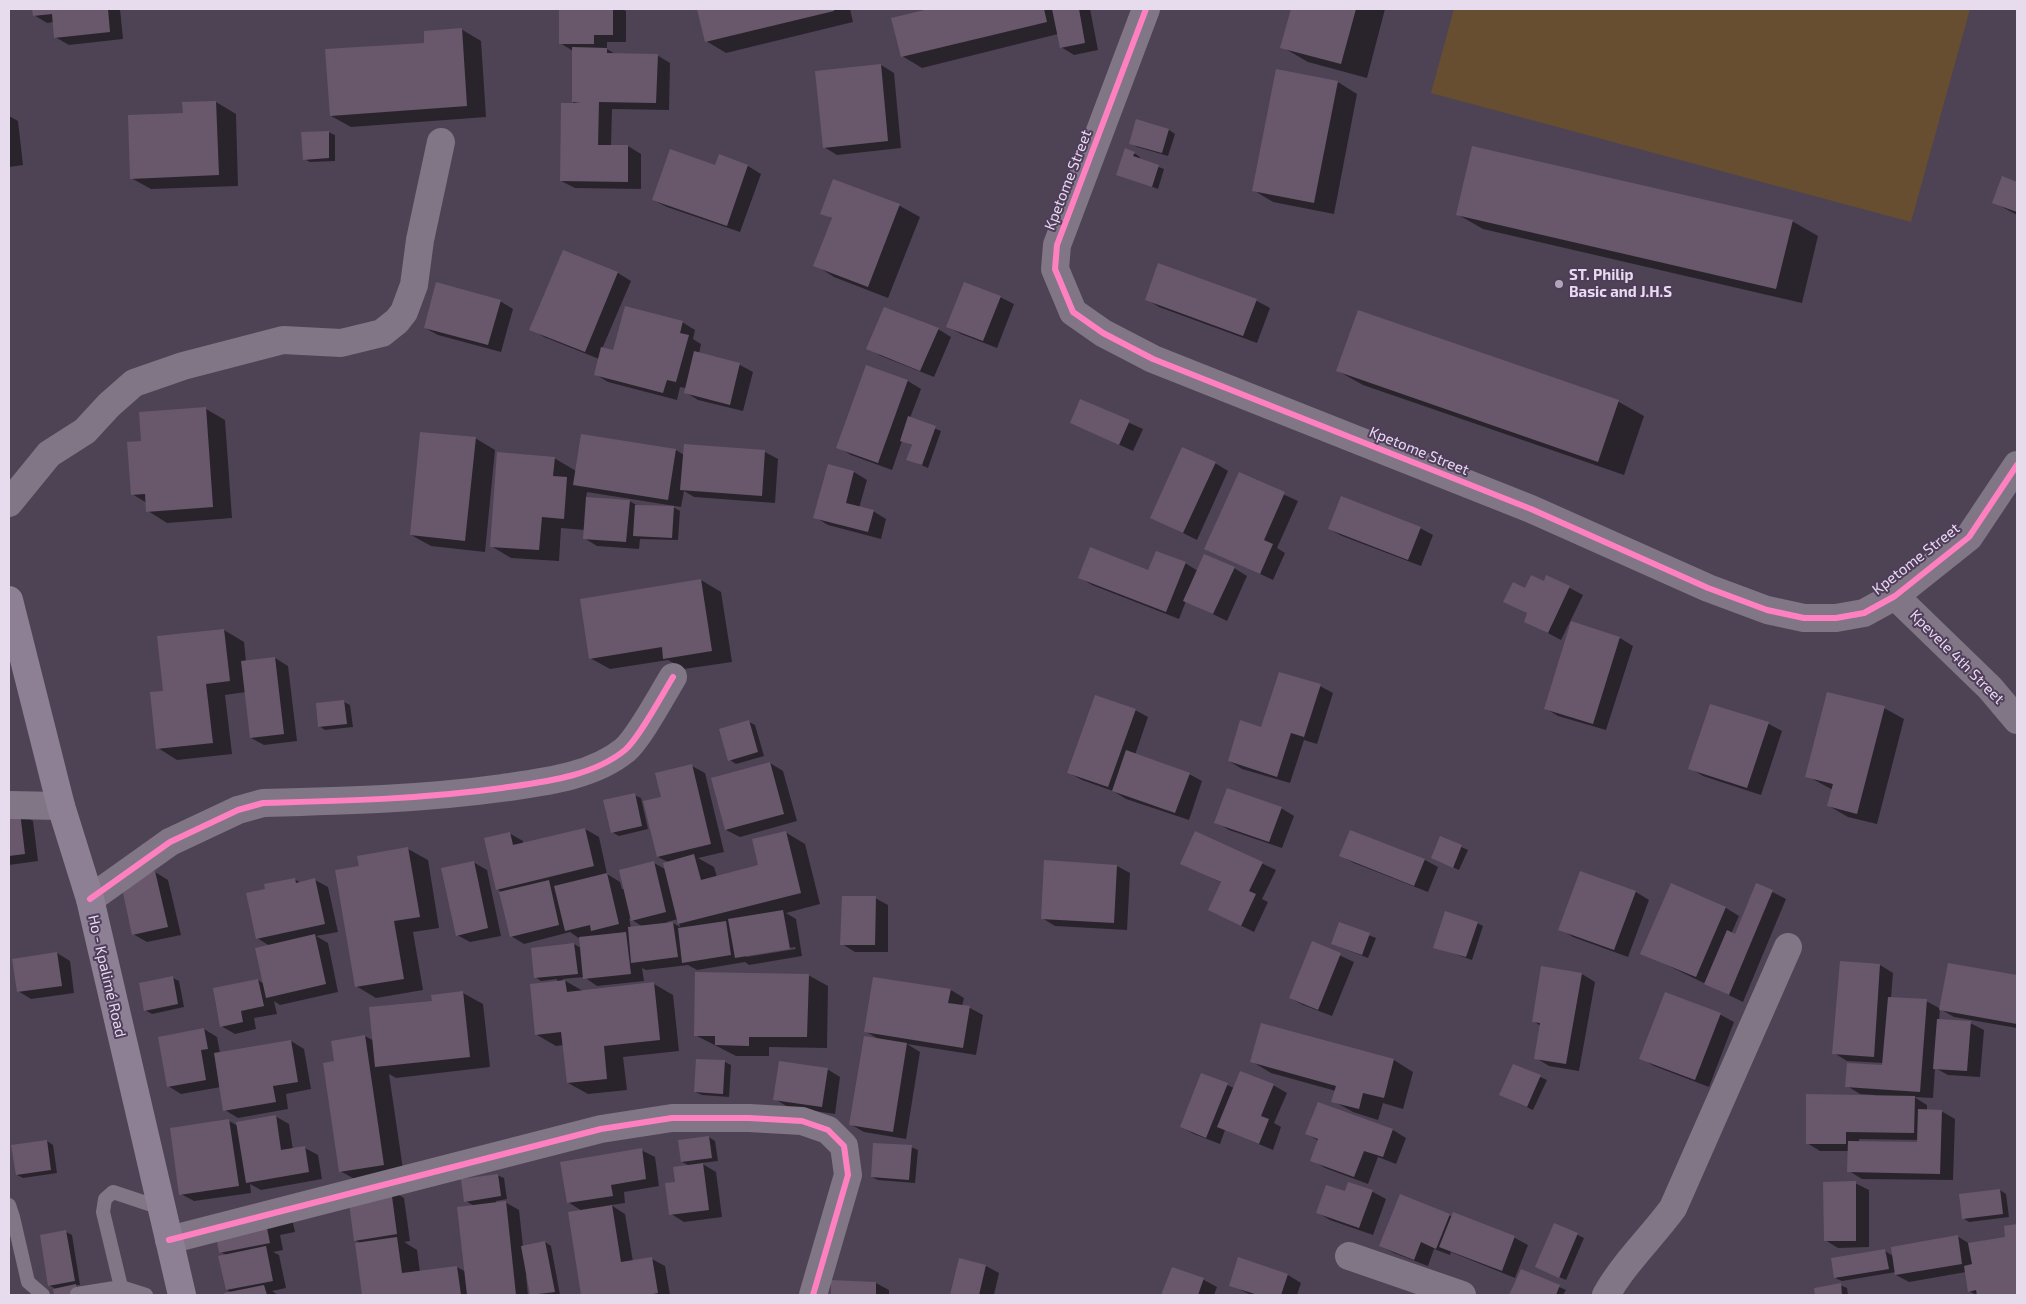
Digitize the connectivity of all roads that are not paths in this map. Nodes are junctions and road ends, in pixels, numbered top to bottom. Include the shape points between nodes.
1 (1146, 9) edge
2 (441, 142) dead end
3 (2017, 465) edge
4 (9, 503) edge
5 (1895, 596) junction
6 (9, 600) edge
7 (672, 677) dead end
8 (2017, 720) edge
9 (9, 805) edge
10 (61, 806) junction
11 (90, 899) junction
12 (1788, 946) dead end
13 (9, 1205) edge
14 (161, 1208) junction
15 (168, 1240) junction
16 (1349, 1256) dead end
17 (122, 1291) edge
18 (77, 1294) edge
19 (43, 1295) edge
20 (146, 1295) edge
21 (182, 1295) edge
22 (813, 1295) edge
23 (1462, 1295) edge
24 (1606, 1295) edge

1 - 5 street, Kpetome Street via 1057,245 1055,269 1073,312 1103,334 1153,359 1531,509 1708,588 1767,610 1804,618 1836,618 1864,612
2 - 4 street via 420,240 414,286 397,321 382,333 341,343 283,340 183,366 134,383 85,430 50,454
3 - 5 street, Kpetome Street via 1969,537
5 - 8 street, Kpevele 4th Street via 1990,688
6 - 10 main road, Ho - Kpalimé Road
7 - 11 street via 626,749 591,769 542,783 446,796 263,803 238,810 170,842
9 - 10 street
10 - 11 main road, Ho - Kpalimé Road
11 - 14 main road, Ho - Kpalimé Road
12 - 24 street via 1673,1208
13 - 19 lane via 28,1282
14 - 15 main road, Ho - Kpalimé Road
14 - 17 lane via 112,1192 105,1200 103,1212
15 - 21 main road, Ho - Kpalimé Road
15 - 22 street via 601,1129 672,1118 802,1121 828,1130 844,1146 848,1175
16 - 23 street
17 - 18 lane
17 - 20 lane

